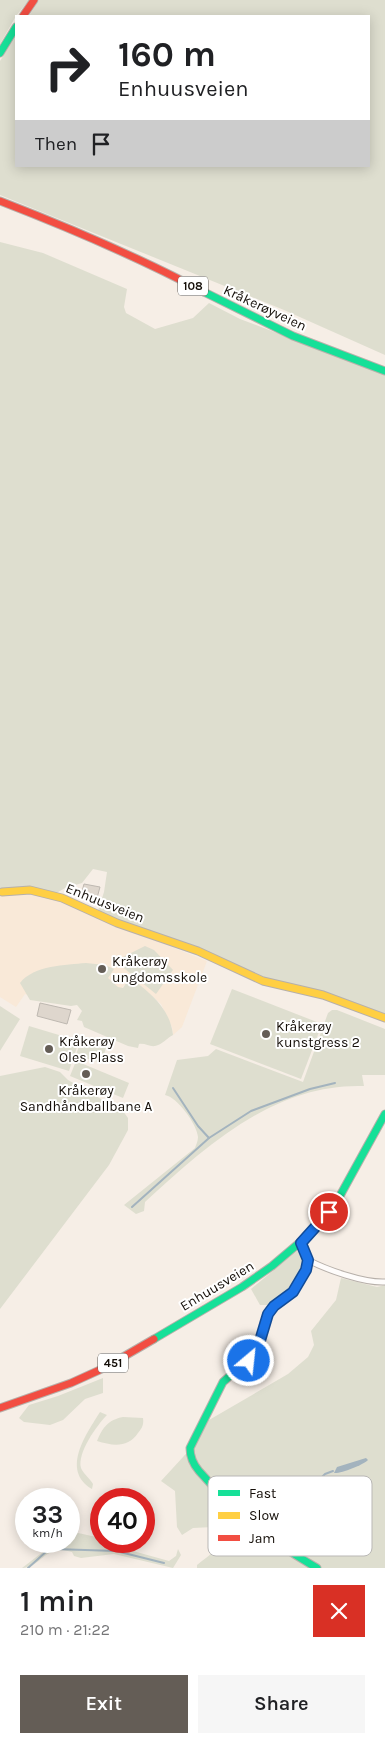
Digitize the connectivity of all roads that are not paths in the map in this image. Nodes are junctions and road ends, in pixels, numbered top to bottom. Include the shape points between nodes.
1 (34, 0) edge
2 (24, 15) edge
3 (15, 29) edge
4 (0, 53) edge
5 (0, 201) edge
6 (385, 371) edge
7 (2, 892) dead end
8 (385, 1018) edge
9 (385, 1114) edge
10 (301, 1243) junction
11 (308, 1260) junction
12 (385, 1282) edge
13 (0, 1408) edge
14 (208, 1481) edge
15 (296, 1556) edge
16 (317, 1568) edge

1 - 2 main road
3 - 4 main road
5 - 6 main road, Kråkerøyveien / 108 via 153,264 293,336
7 - 8 main road, Enhuusveien via 30,890 62,898 117,923 198,951 263,981 323,995
9 - 10 main road, Enhuusveien / 451 via 336,1203
10 - 11 main road
10 - 13 main road, Enhuusveien / 451 via 256,1278 117,1361 71,1383
11 - 12 street via 352,1276
11 - 14 main road via 293,1292 268,1314 255,1354 218,1390 189,1453 192,1462
15 - 16 main road

